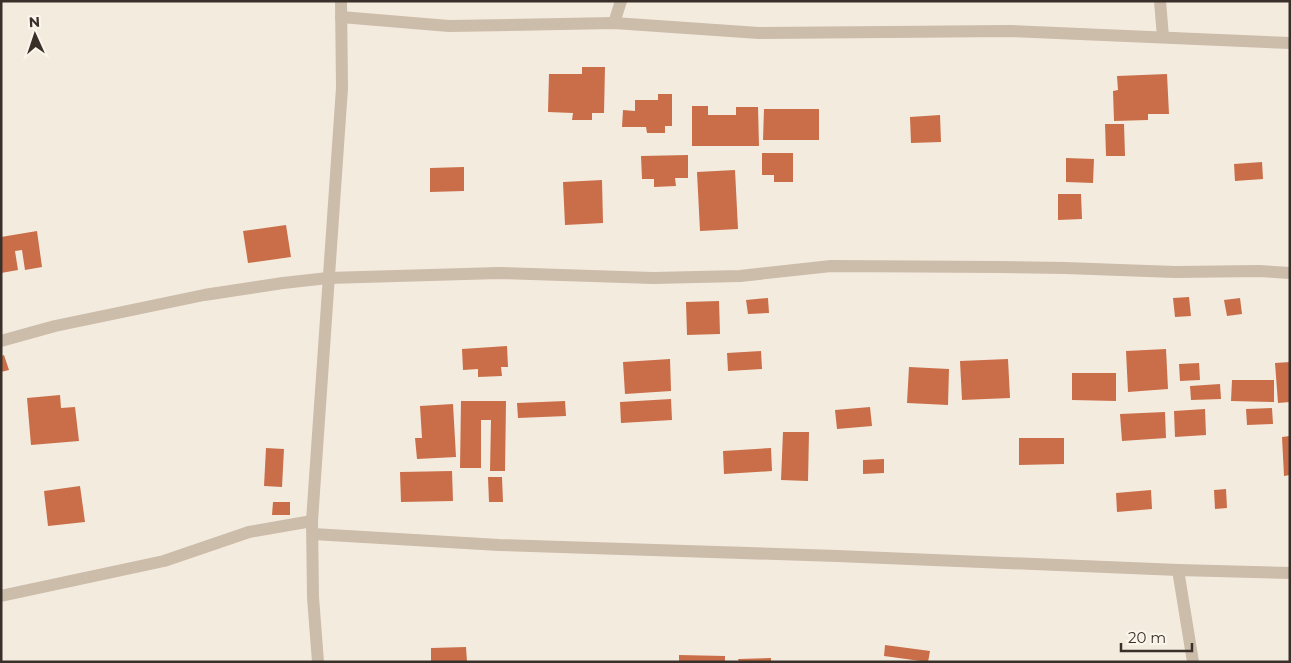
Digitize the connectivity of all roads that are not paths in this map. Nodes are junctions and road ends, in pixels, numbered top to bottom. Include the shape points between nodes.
1 (341, 1) edge
2 (621, 1) edge
3 (1160, 1) edge
4 (341, 17) junction
5 (614, 23) junction
6 (1163, 37) junction
7 (1290, 43) edge
8 (1290, 273) edge
9 (328, 278) junction
10 (1, 342) edge
11 (312, 527) junction
12 (1178, 570) junction
13 (1290, 573) edge
14 (1, 596) edge
15 (318, 662) edge
16 (1193, 662) edge

1 - 4 street
2 - 5 street
3 - 6 street
4 - 5 street via 448,26
4 - 9 street via 342,88
5 - 6 street via 759,33 1010,30
6 - 7 street
8 - 9 street via 831,266 740,276 653,278 499,273
9 - 10 street via 204,295 55,326
9 - 11 street
11 - 12 street via 499,545
11 - 14 street via 249,532 164,561
11 - 15 street
12 - 13 street
12 - 16 street

